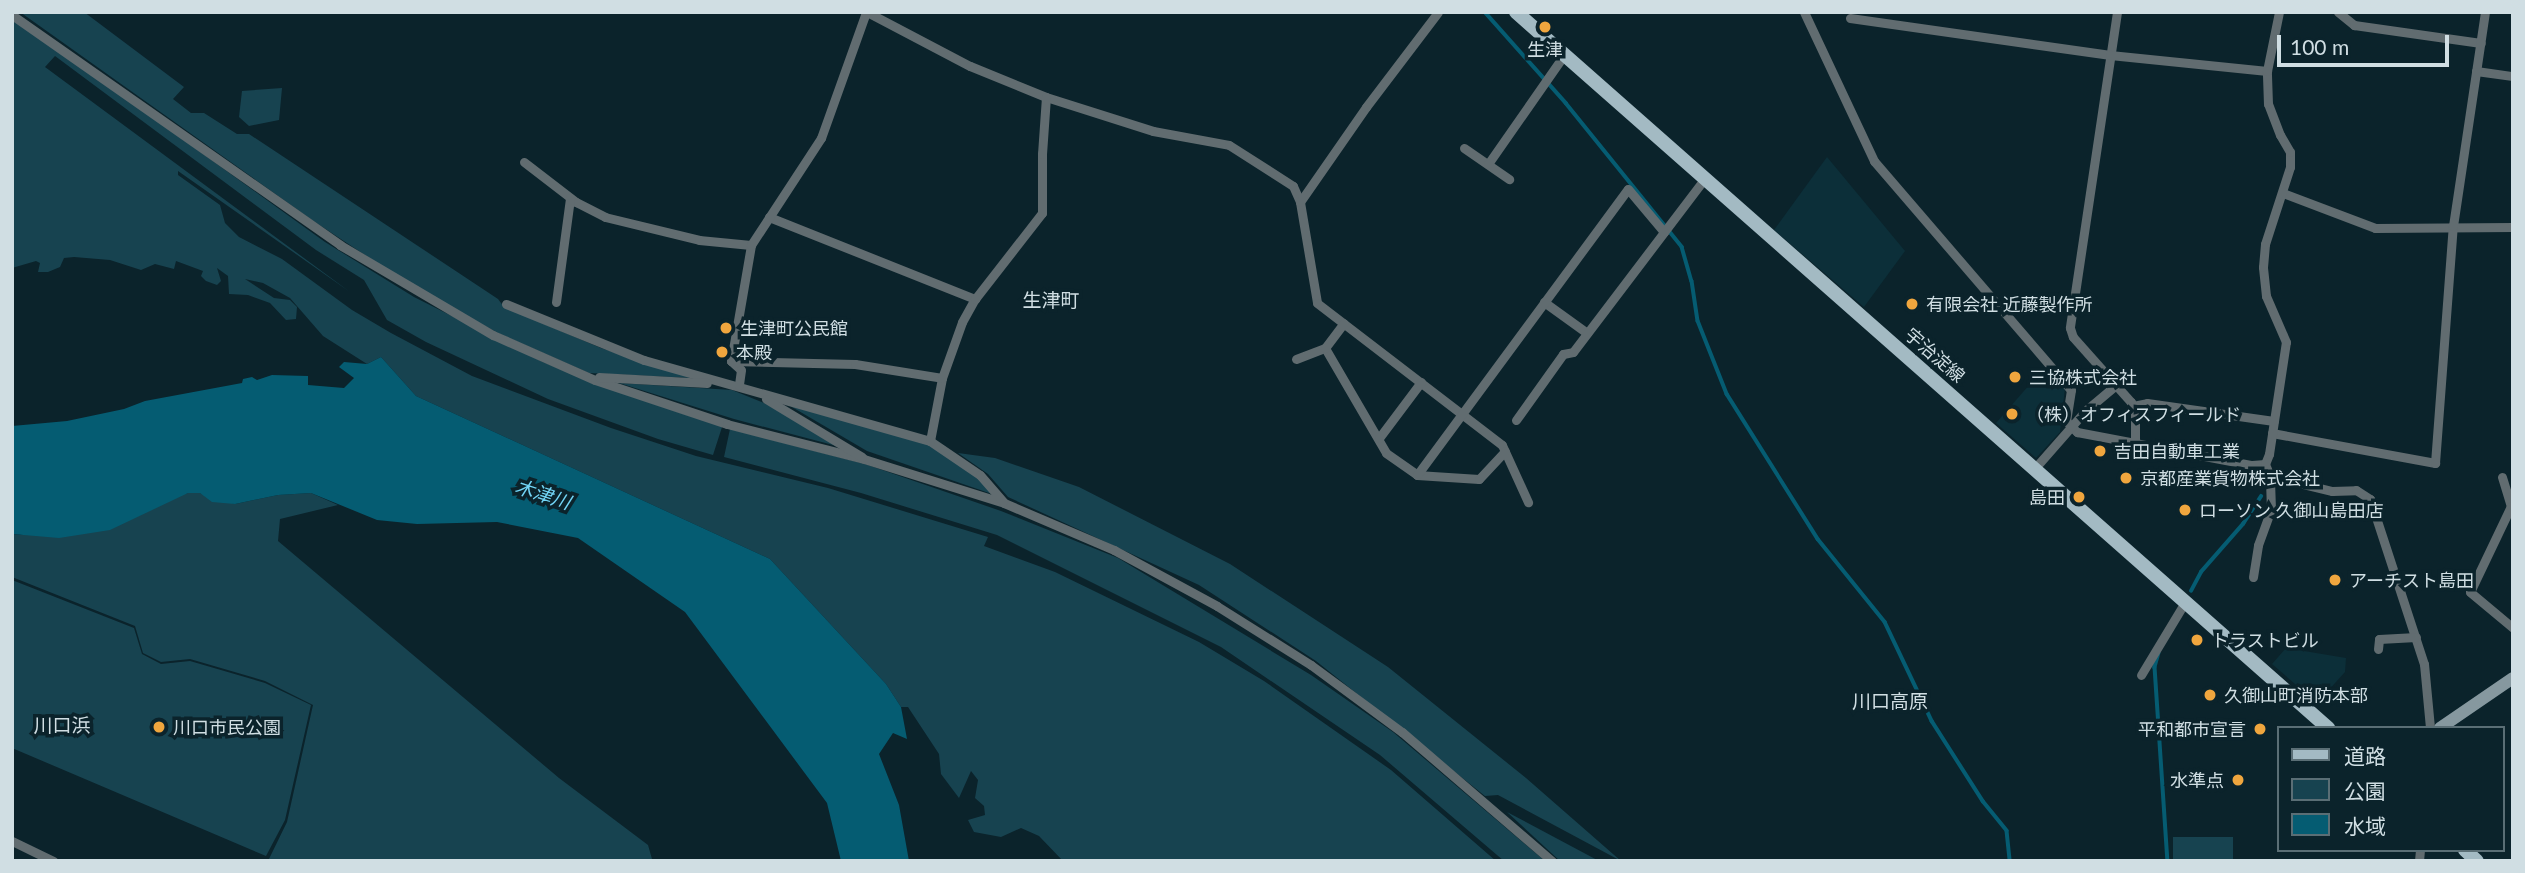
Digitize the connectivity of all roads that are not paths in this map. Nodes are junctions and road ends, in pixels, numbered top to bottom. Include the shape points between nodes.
1 (866, 12) edge
2 (1438, 12) edge
3 (1516, 12) edge
4 (1804, 12) edge
5 (2117, 12) edge
6 (2279, 12) edge
7 (2338, 12) edge
8 (2485, 12) edge
9 (12, 15) edge
10 (1856, 17) edge
11 (2480, 43) junction
12 (1564, 55) junction
13 (2110, 55) junction
14 (2267, 71) junction
15 (2476, 71) junction
16 (2513, 76) edge
17 (1046, 97) junction
18 (1464, 148) dead end
19 (524, 162) dead end
20 (1488, 164) junction
21 (1705, 178) junction
22 (1509, 179) dead end
23 (2283, 193) junction
24 (570, 198) junction
25 (1300, 202) junction
26 (769, 217) junction
27 (2453, 226) junction
28 (2513, 227) edge
29 (1664, 232) junction
30 (751, 245) junction
31 (975, 299) junction
32 (556, 302) dead end
33 (1544, 302) junction
34 (506, 304) dead end
35 (1344, 323) junction
36 (1587, 333) junction
37 (1325, 348) junction
38 (1296, 359) dead end
39 (731, 361) junction
40 (942, 378) junction
41 (595, 380) junction
42 (1421, 382) junction
43 (739, 385) junction
44 (2116, 385) junction
45 (2133, 406) junction
46 (1462, 414) junction
47 (1516, 420) dead end
48 (2274, 421) junction
49 (2072, 427) junction
50 (2272, 433) junction
51 (1379, 438) junction
52 (930, 441) junction
53 (2134, 444) junction
54 (1506, 452) junction
55 (864, 459) junction
56 (2265, 464) junction
57 (2035, 468) junction
58 (1417, 475) junction
59 (2270, 476) junction
60 (2502, 477) dead end
61 (1528, 502) dead end
62 (1004, 503) junction
63 (2253, 577) dead end
64 (2185, 603) junction
65 (2513, 628) edge
66 (2416, 637) junction
67 (2378, 649) dead end
68 (2141, 675) dead end
69 (2513, 678) edge
70 (2326, 726) edge
71 (2430, 726) edge
72 (2443, 726) edge
73 (12, 841) edge
74 (53, 861) edge
75 (1552, 861) edge

1 - 17 street via 970,66
1 - 26 street via 821,138
2 - 25 street
3 - 12 main road, 宇治淀線
4 - 49 street via 1874,161 2071,390 2066,421
5 - 13 street
6 - 14 street
7 - 11 street via 2354,25
8 - 11 street
9 - 41 street via 340,245 493,335
10 - 13 street
11 - 15 street
12 - 20 street
12 - 21 main road, 宇治淀線
13 - 14 street
13 - 44 street via 2070,328
14 - 23 street via 2268,104 2290,152
15 - 16 street
15 - 27 street
17 - 25 street via 1153,131 1230,145 1293,186
17 - 31 street via 1042,213
18 - 20 street
19 - 24 street
20 - 22 street
21 - 29 street
21 - 57 main road, 宇治淀線
23 - 27 street via 2375,228
23 - 48 street via 2265,244 2263,267 2266,296 2286,342
24 - 30 street via 638,228
24 - 32 street
25 - 35 street via 1317,303
26 - 30 street
26 - 31 street
27 - 28 street
27 - 50 street via 2434,463
29 - 33 street via 1628,189
29 - 36 street
30 - 39 street
31 - 40 street
33 - 36 street
33 - 46 street
34 - 43 street via 644,360
35 - 37 street
35 - 42 street
36 - 47 street via 1573,352 1563,354
37 - 38 street
37 - 51 street
39 - 40 street via 855,364
39 - 43 street via 741,370
40 - 52 street
41 - 43 street
41 - 55 street via 727,424
42 - 46 street
42 - 51 street
43 - 52 street
43 - 55 street via 775,401
44 - 45 street
44 - 49 street
45 - 48 street via 2147,403
45 - 53 street
46 - 54 street
46 - 58 street
48 - 50 street
49 - 53 street
49 - 57 street
50 - 56 street
51 - 58 street via 1386,453
52 - 62 street via 980,475
53 - 56 street via 2252,466
54 - 58 street via 1479,479
54 - 61 street
55 - 62 street
56 - 59 street
57 - 64 main road, 宇治淀線
59 - 63 street via 2272,509 2258,545
59 - 66 street via 2332,491 2356,490 2370,499
60 - 65 street via 2511,506 2470,592
62 - 75 street via 1114,550 1311,664 1402,732
64 - 68 street
64 - 70 main road, 宇治淀線
66 - 67 street via 2379,639
66 - 71 street via 2424,664
69 - 72 street
73 - 74 street

